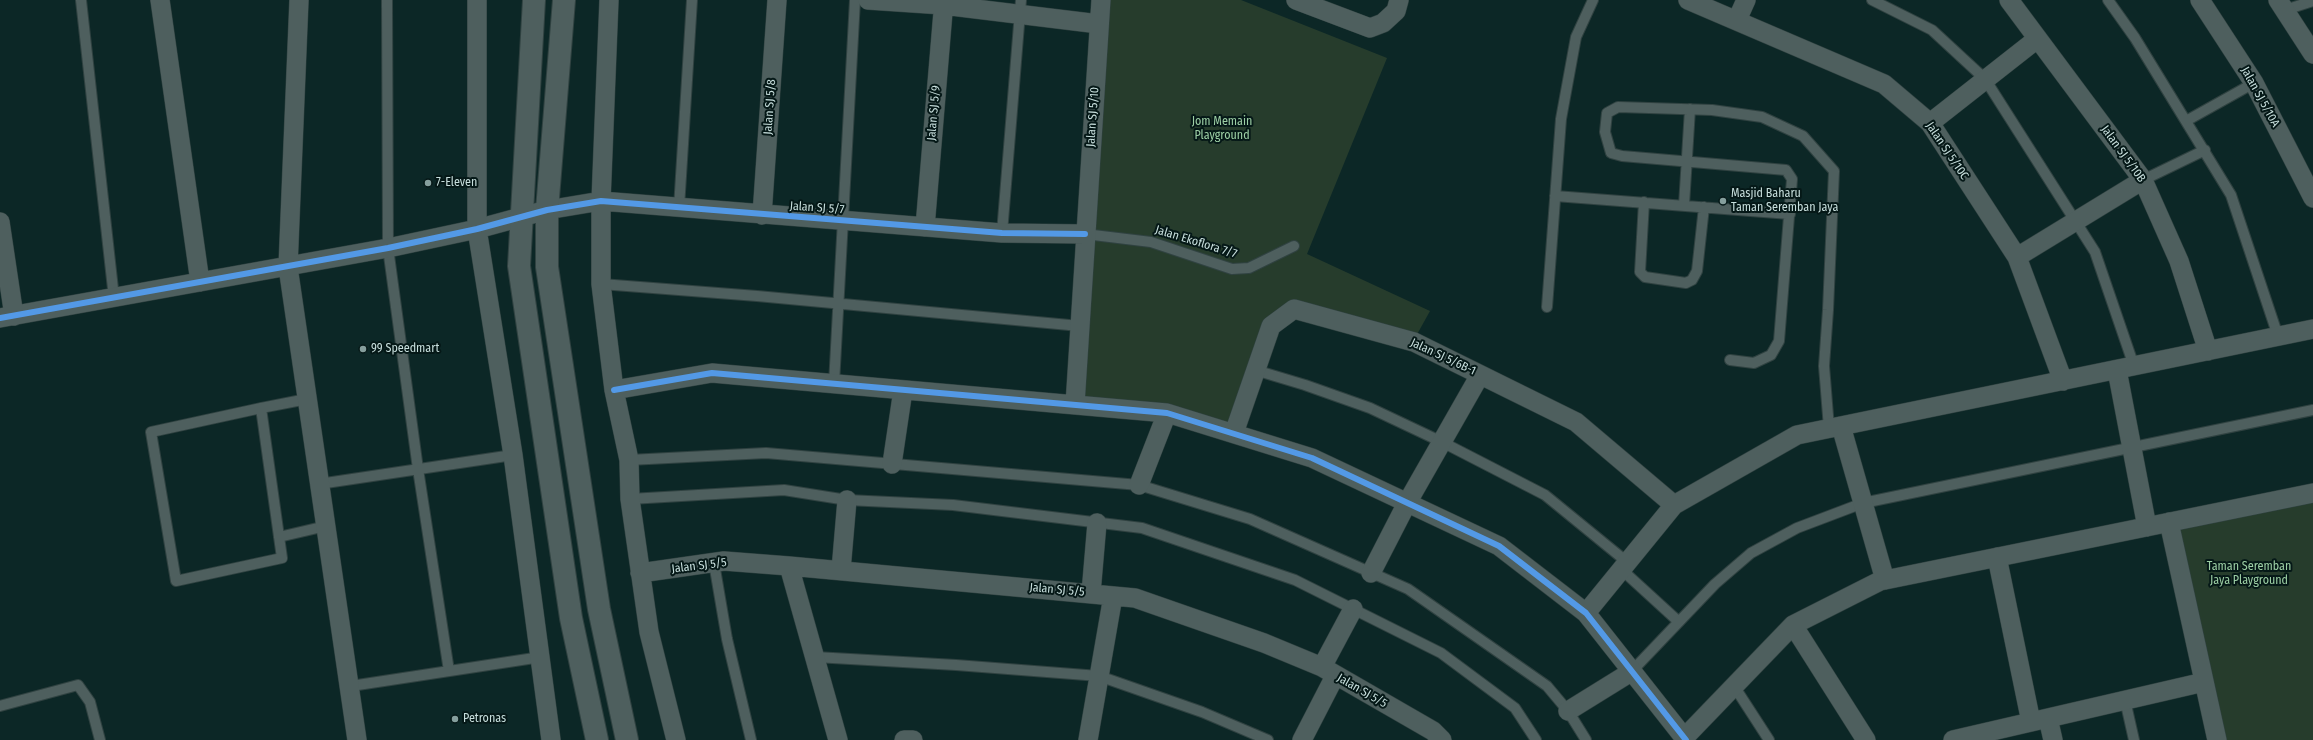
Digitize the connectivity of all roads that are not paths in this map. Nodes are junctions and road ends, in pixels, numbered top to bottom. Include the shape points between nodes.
1 (81, 0) edge
2 (160, 0) edge
3 (299, 0) edge
4 (387, 0) edge
5 (477, 0) edge
6 (534, 0) edge
7 (564, 0) edge
8 (609, 0) edge
9 (692, 0) edge
10 (777, 0) edge
11 (855, 0) edge
12 (868, 0) edge
13 (1101, 0) edge
14 (1296, 0) edge
15 (1399, 0) edge
16 (1593, 0) edge
17 (1688, 0) edge
18 (1746, 0) edge
19 (1872, 0) edge
20 (2008, 0) edge
21 (2108, 0) edge
22 (2200, 0) edge
23 (2313, 0) edge
24 (943, 3) edge
25 (2282, 5) edge
26 (1020, 7) edge
27 (1737, 20) junction
28 (1099, 24) junction
29 (2037, 39) junction
30 (2313, 54) edge
31 (1985, 79) junction
32 (2254, 83) junction
33 (1690, 109) junction
34 (2186, 121) junction
35 (1930, 123) junction
36 (2205, 150) junction
37 (1686, 161) junction
38 (2143, 180) junction
39 (1555, 196) junction
40 (2313, 198) edge
41 (600, 201) junction
42 (1644, 202) junction
43 (1684, 205) junction
44 (1704, 207) junction
45 (679, 208) junction
46 (548, 210) junction
47 (1790, 214) junction
48 (762, 215) junction
49 (521, 218) junction
50 (844, 221) junction
51 (0, 222) edge
52 (2075, 222) junction
53 (925, 227) junction
54 (477, 229) junction
55 (1002, 233) junction
56 (1085, 234) junction
57 (1294, 246) dead end
58 (388, 248) junction
59 (2017, 257) junction
60 (288, 267) junction
61 (200, 282) junction
62 (601, 284) junction
63 (114, 298) junction
64 (839, 305) junction
65 (1547, 306) dead end
66 (7, 317) edge
67 (1080, 326) junction
68 (2313, 329) edge
69 (2278, 336) junction
70 (2208, 351) junction
71 (1730, 360) dead end
72 (2126, 368) junction
73 (1255, 370) junction
74 (1480, 375) junction
75 (2063, 381) junction
76 (834, 384) junction
77 (614, 390) junction
78 (904, 390) junction
79 (307, 399) junction
80 (1075, 405) junction
81 (261, 408) junction
82 (2313, 410) edge
83 (1167, 413) junction
84 (1835, 427) junction
85 (1234, 434) junction
86 (1442, 442) junction
87 (2132, 448) junction
88 (514, 455) junction
89 (628, 460) junction
90 (892, 464) junction
91 (418, 469) junction
92 (319, 484) junction
93 (1139, 485) junction
94 (2313, 493) edge
95 (630, 499) junction
96 (847, 500) junction
97 (1407, 503) junction
98 (1863, 503) junction
99 (1674, 505) junction
100 (2169, 522) junction
101 (1096, 523) junction
102 (326, 526) junction
103 (2147, 527) junction
104 (279, 537) junction
105 (1997, 557) junction
106 (714, 563) junction
107 (789, 566) junction
108 (1624, 566) junction
109 (841, 570) junction
110 (640, 573) junction
111 (1371, 573) junction
112 (1885, 580) junction
113 (1091, 593) junction
114 (1113, 596) junction
115 (1353, 609) junction
116 (1586, 613) junction
117 (1679, 622) junction
118 (1793, 625) junction
119 (541, 657) junction
120 (815, 657) junction
121 (449, 671) junction
122 (1328, 671) junction
123 (1631, 672) junction
124 (1099, 676) junction
125 (2204, 682) junction
126 (351, 686) junction
127 (1734, 686) junction
128 (2124, 700) junction
129 (0, 706) edge
130 (1568, 711) junction
131 (2039, 720) junction
132 (1685, 739) edge
133 (1960, 739) edge
134 (100, 740) edge
135 (357, 740) edge
136 (551, 740) edge
137 (597, 740) edge
138 (627, 740) edge
139 (676, 740) edge
140 (751, 740) edge
141 (838, 740) edge
142 (904, 740) edge
143 (912, 740) edge
144 (1088, 740) edge
145 (1268, 740) edge
146 (1302, 740) edge
147 (1442, 740) edge
148 (1536, 740) edge
149 (1586, 740) edge
150 (1769, 740) edge
151 (1866, 740) edge
152 (2053, 740) edge
153 (2134, 740) edge
154 (2217, 740) edge

1 - 63 lane
2 - 61 street
3 - 60 street
4 - 58 lane
5 - 54 street
6 - 49 street
7 - 46 street
8 - 41 street
9 - 45 lane
10 - 48 street, Jalan SJ 5/8
11 - 50 lane
12 - 24 street
13 - 28 street, Jalan SJ 5/10
14 - 15 street via 1370,28 1383,23 1396,11
16 - 39 lane via 1576,37 1560,119
17 - 27 street, Jalan SJ 5/10C
18 - 27 street
19 - 31 lane via 1932,30
20 - 29 street, Jalan SJ 5/10B
21 - 34 lane via 2135,38
22 - 32 street, Jalan SJ 5/10A
23 - 25 lane
24 - 26 street
24 - 53 street, Jalan SJ 5/9
25 - 30 street
26 - 28 street
26 - 55 lane
27 - 35 street, Jalan SJ 5/10C via 1884,84
28 - 56 street, Jalan SJ 5/10
29 - 31 street
29 - 38 street, Jalan SJ 5/10B
31 - 35 street
31 - 52 lane
32 - 34 lane
32 - 40 street, Jalan SJ 5/10A
33 - 37 lane
33 - 37 lane via 1618,107 1607,113 1604,132 1611,152 1622,156
33 - 84 lane via 1762,117 1803,136 1834,171 1824,366
34 - 36 lane
35 - 59 street, Jalan SJ 5/10C
36 - 38 lane
36 - 69 lane via 2231,195
37 - 43 lane
37 - 47 lane via 1786,170 1792,179
38 - 52 street
38 - 70 street, Jalan SJ 5/10B via 2179,261
39 - 42 lane
39 - 65 lane
41 - 45 street, Jalan SJ 5/7
41 - 46 street, Jalan SJ 5/7
41 - 62 street
42 - 43 lane
42 - 44 lane via 1640,272 1645,278 1686,283 1692,280 1697,272
43 - 44 lane
44 - 47 lane
45 - 48 street, Jalan SJ 5/7
46 - 49 street, Jalan SJ 5/7
46 - 138 street via 547,267 599,609
47 - 71 lane via 1778,340 1771,355 1754,363
48 - 50 street, Jalan SJ 5/7
49 - 54 street, Jalan SJ 5/7
49 - 137 street via 519,266 533,367 572,618
50 - 53 street, Jalan SJ 5/7
50 - 64 lane
51 - 66 street
52 - 59 street
52 - 72 lane via 2095,252
53 - 55 street, Jalan SJ 5/7
54 - 58 street, Jalan SJ 5/7
54 - 88 street
55 - 56 street, Jalan SJ 5/7
56 - 57 lane, Jalan Ekoflora 7/7 via 1152,242 1232,268 1249,268
56 - 67 street, Jalan SJ 5/10
58 - 60 street, Jalan SJ 5/7
58 - 91 lane
59 - 75 street, Jalan SJ 5/10C
60 - 61 street, Jalan SJ 5/7
60 - 79 street
61 - 63 street, Jalan SJ 5/7
62 - 64 lane
62 - 77 street
63 - 66 street, Jalan SJ 5/7
64 - 67 lane
64 - 76 lane
67 - 80 street, Jalan SJ 5/10
68 - 69 street
69 - 70 street
70 - 72 street
72 - 75 street
72 - 87 street
73 - 74 street, Jalan SJ 5/6B-1 via 1270,326 1294,309 1414,342
73 - 85 street, Jalan SJ 5/6B-1
73 - 86 lane via 1370,408
74 - 86 street
74 - 99 street, Jalan SJ 5/6B-1 via 1576,422
75 - 84 street
76 - 77 street via 712,373
76 - 78 street
77 - 89 street
78 - 80 street
78 - 90 street
79 - 81 lane
79 - 92 street
80 - 83 street
81 - 104 lane
81 - 104 lane via 151,432 176,581 282,558
82 - 87 lane
83 - 85 street
83 - 93 street
84 - 98 street
84 - 99 street via 1797,435
85 - 97 street via 1312,458
86 - 97 street
86 - 108 lane via 1544,495
87 - 98 lane
87 - 103 street
88 - 91 lane
88 - 119 street
89 - 90 lane via 766,453
89 - 95 street
90 - 93 lane
91 - 92 lane
91 - 121 lane
92 - 102 street
93 - 111 lane via 1250,519
94 - 100 street
95 - 96 lane via 784,490
95 - 110 street
96 - 101 lane via 953,505
96 - 109 street
97 - 111 street
97 - 116 street via 1499,546
98 - 112 street
98 - 117 lane via 1797,528 1751,553 1715,584
99 - 108 street
100 - 103 street
100 - 125 street
101 - 113 street
101 - 115 lane via 1142,528 1295,580
102 - 104 lane
102 - 126 street
103 - 105 street
105 - 112 street
105 - 131 street
106 - 107 street, Jalan SJ 5/5
106 - 110 street, Jalan SJ 5/5
106 - 140 lane via 727,639
107 - 109 street, Jalan SJ 5/5
107 - 120 street
108 - 116 street
108 - 117 lane
109 - 113 street, Jalan SJ 5/5
110 - 139 street via 649,632
111 - 130 lane via 1408,589 1491,646 1547,686
112 - 118 street
113 - 114 street, Jalan SJ 5/5
114 - 122 street, Jalan SJ 5/5 via 1134,598 1264,642
114 - 124 street
115 - 122 street
115 - 148 lane via 1441,654 1516,708
116 - 123 street
117 - 123 lane
118 - 127 street
118 - 151 street
119 - 121 lane
119 - 136 street
120 - 124 lane
120 - 141 street
121 - 126 lane
122 - 146 street
122 - 147 street, Jalan SJ 5/5 via 1433,731
123 - 130 street
123 - 132 street
124 - 144 street
124 - 145 lane via 1202,712
125 - 128 street
125 - 154 street
126 - 135 street
127 - 132 street
127 - 150 lane
128 - 131 street
128 - 153 lane
129 - 134 lane via 78,685 90,702
130 - 149 lane
131 - 133 street
131 - 152 street
142 - 143 street

